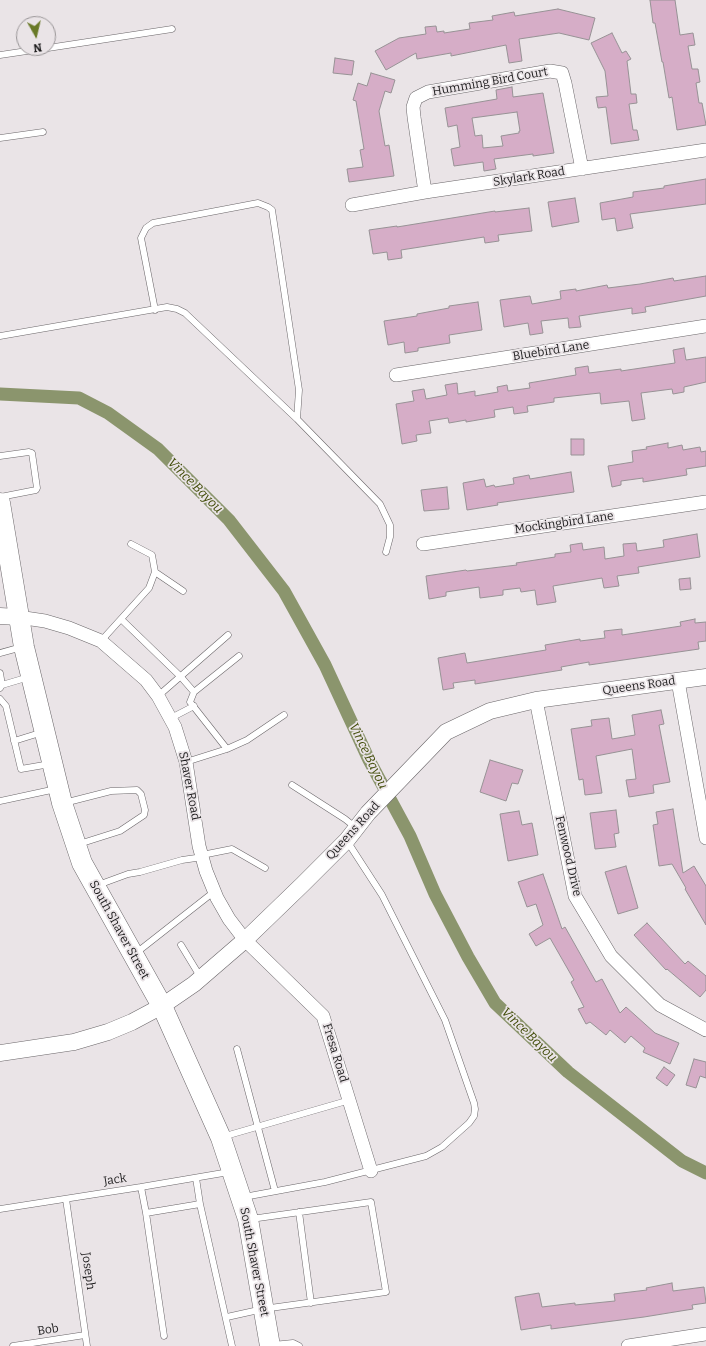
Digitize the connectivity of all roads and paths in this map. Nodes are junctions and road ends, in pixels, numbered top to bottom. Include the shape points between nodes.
1 (172, 30) dead end
2 (56, 47) edge
3 (16, 53) edge
4 (0, 55) edge
5 (43, 132) dead end
6 (0, 138) edge
7 (706, 150) edge
8 (582, 168) junction
9 (425, 192) junction
10 (352, 205) dead end
11 (154, 310) junction
12 (706, 326) edge
13 (0, 336) edge
14 (396, 375) dead end
15 (297, 419) junction
16 (0, 456) edge
17 (0, 497) edge
18 (706, 502) edge
19 (0, 504) edge
20 (132, 544) dead end
21 (422, 544) dead end
22 (386, 552) dead end
23 (155, 572) junction
24 (183, 591) dead end
25 (9, 617) edge
26 (121, 619) junction
27 (228, 635) dead end
28 (100, 641) junction
29 (24, 647) junction
30 (0, 653) edge
31 (239, 656) dead end
32 (0, 673) edge
33 (31, 676) junction
34 (181, 677) junction
35 (706, 677) edge
36 (678, 681) junction
37 (1, 686) edge
38 (194, 692) junction
39 (158, 696) junction
40 (0, 699) edge
41 (536, 700) junction
42 (194, 706) junction
43 (284, 715) dead end
44 (171, 718) junction
45 (44, 732) junction
46 (14, 741) junction
47 (227, 749) junction
48 (186, 762) junction
49 (52, 764) junction
50 (292, 785) dead end
51 (60, 796) junction
52 (0, 801) edge
53 (351, 834) junction
54 (706, 838) edge
55 (76, 845) junction
56 (202, 856) junction
57 (265, 868) dead end
58 (95, 886) junction
59 (215, 891) junction
60 (169, 927) junction
61 (173, 933) dead end
62 (246, 940) junction
63 (181, 945) dead end
64 (133, 955) junction
65 (201, 978) junction
66 (162, 1006) junction
67 (706, 1030) edge
68 (236, 1049) dead end
69 (0, 1053) edge
70 (350, 1100) junction
71 (258, 1127) junction
72 (220, 1138) junction
73 (371, 1171) junction
74 (233, 1172) junction
75 (196, 1178) junction
76 (141, 1188) junction
77 (275, 1191) junction
78 (241, 1198) junction
79 (66, 1199) junction
80 (200, 1204) junction
81 (0, 1209) edge
82 (299, 1212) junction
83 (146, 1213) junction
84 (248, 1219) junction
85 (311, 1303) junction
86 (263, 1309) junction
87 (227, 1317) junction
88 (706, 1334) edge
89 (86, 1335) junction
90 (164, 1336) dead end
91 (13, 1346) edge
92 (87, 1346) edge
93 (232, 1346) edge
94 (270, 1346) edge
95 (298, 1346) edge
96 (628, 1346) edge

1 - 2 lane
3 - 4 lane
5 - 6 lane
7 - 8 street, Skylark Road
8 - 9 street, Skylark Road
8 - 9 street, Humming Bird Court via 562,73 550,71 428,92 416,98 413,107
9 - 10 street, Skylark Road
11 - 13 lane
11 - 15 lane via 167,307 185,313
11 - 15 lane via 141,238 153,222 258,203 272,210 299,390
12 - 14 street, Bluebird Lane
15 - 22 lane via 380,504 390,525
16 - 17 lane via 32,453 37,488
18 - 21 street, Mockingbird Lane
19 - 25 main road, South Shaver Street
20 - 23 lane via 152,556
23 - 24 lane
23 - 26 lane via 149,588
25 - 28 street, Shaver Road via 45,621
25 - 29 main road, South Shaver Street
26 - 28 lane
26 - 34 lane
27 - 34 lane
28 - 39 street, Shaver Road via 146,680
29 - 30 lane
29 - 33 main road, South Shaver Street
31 - 38 lane
32 - 37 lane
33 - 37 lane
33 - 45 main road, South Shaver Street
34 - 38 lane
34 - 39 lane
35 - 36 street, Queens Road
36 - 41 street, Queens Road
36 - 54 street
38 - 42 lane via 190,702
39 - 44 street, Shaver Road
40 - 46 lane via 6,706
41 - 53 street, Queens Road via 490,711 446,732
41 - 67 street, Fenwood Drive via 575,896 611,956 660,1005
42 - 44 lane
42 - 47 lane
43 - 47 lane via 247,740
44 - 48 street, Shaver Road
45 - 46 lane
45 - 49 main road, South Shaver Street
46 - 49 lane via 21,769
47 - 48 lane
48 - 56 street, Shaver Road
49 - 51 main road, South Shaver Street
50 - 53 lane via 345,819
51 - 52 lane
51 - 55 main road, South Shaver Street
51 - 55 lane via 137,790 141,794 144,815 120,831
53 - 62 street, Queens Road
53 - 73 lane via 445,1020 475,1109 469,1123 442,1147 426,1156
55 - 58 main road, South Shaver Street
56 - 57 lane via 232,849
56 - 58 lane via 128,874
56 - 59 street, Shaver Road
58 - 64 main road, South Shaver Street
59 - 60 lane
59 - 62 street, Shaver Road via 229,919
60 - 61 lane
60 - 64 lane
62 - 65 street, Queens Road
62 - 70 street, Fresa Road via 323,1016
63 - 65 lane
64 - 66 main road, South Shaver Street
65 - 66 street, Queens Road
66 - 69 street, Queens Road via 108,1032 74,1042
66 - 72 main road, South Shaver Street
68 - 71 lane
70 - 71 lane
70 - 73 street, Fresa Road
71 - 72 lane
71 - 77 lane
72 - 74 main road, South Shaver Street
73 - 77 lane
74 - 75 lane, Jack
74 - 78 main road, South Shaver Street
75 - 76 lane, Jack
75 - 80 lane
76 - 79 lane, Jack
76 - 83 lane
77 - 78 lane
78 - 84 main road, South Shaver Street
79 - 81 lane, Jack
79 - 89 lane, Joseph
80 - 83 lane
80 - 87 lane
82 - 84 lane
82 - 85 lane
82 - 85 lane via 371,1202 386,1292
83 - 90 lane
84 - 86 main road, South Shaver Street
85 - 86 lane
86 - 87 lane
86 - 94 main road, South Shaver Street
87 - 93 lane
88 - 96 street
89 - 91 lane, Bob
89 - 92 lane, Joseph
94 - 95 lane via 293,1343

